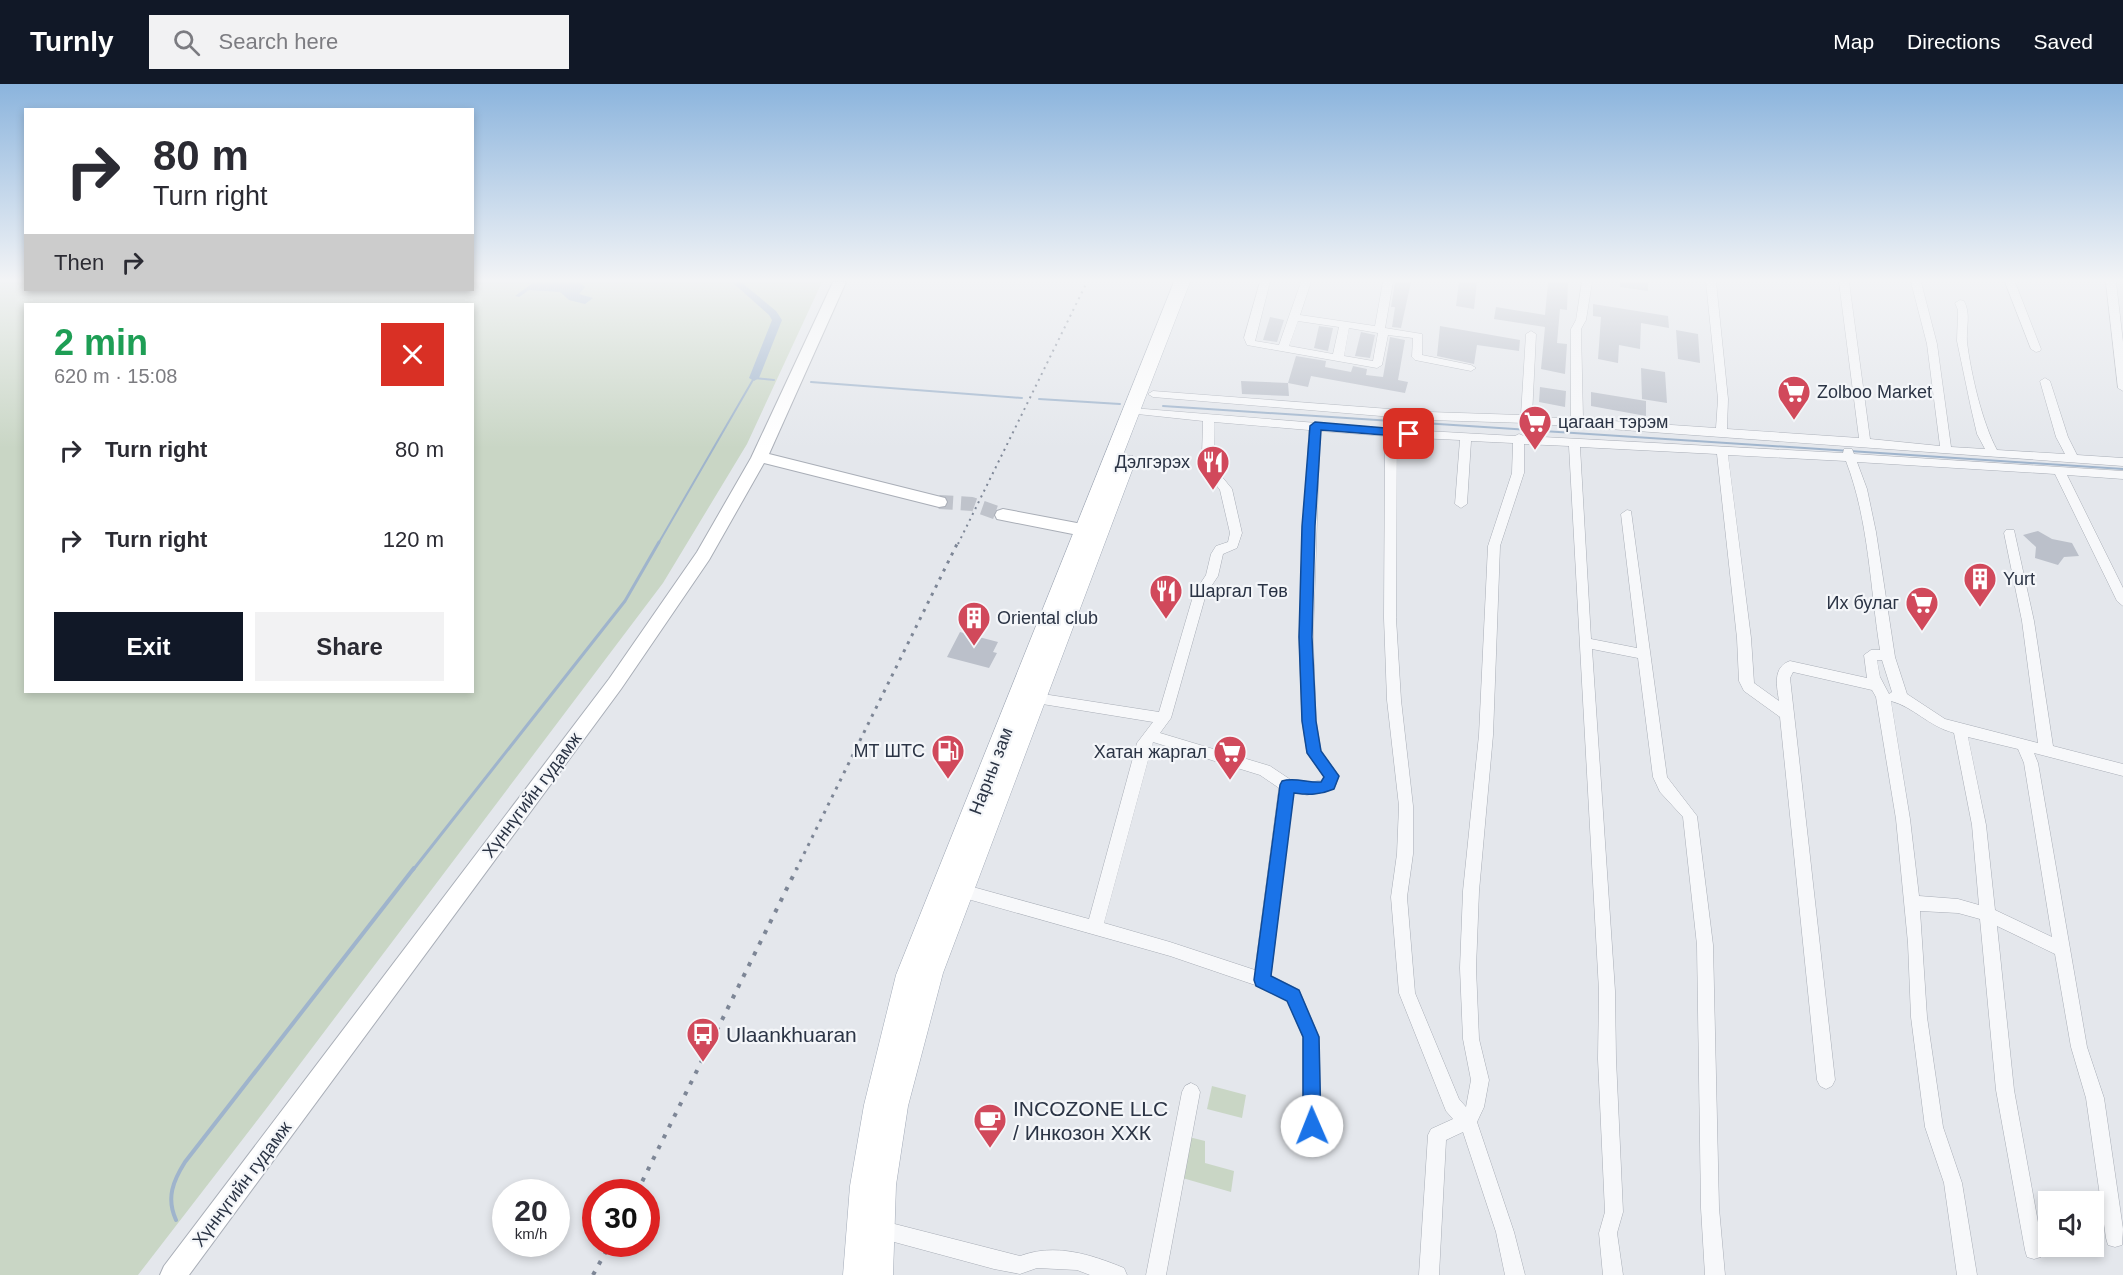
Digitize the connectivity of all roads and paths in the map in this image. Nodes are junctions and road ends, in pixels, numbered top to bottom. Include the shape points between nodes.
1 (814, 338) edge
2 (1163, 338) edge
3 (1175, 338) edge
4 (1250, 338) edge
5 (1287, 338) edge
6 (1342, 338) edge
7 (1381, 338) edge
8 (1418, 338) edge
9 (1531, 338) edge
10 (1576, 338) edge
11 (1717, 338) edge
12 (1851, 338) edge
13 (1930, 338) edge
14 (1962, 338) edge
15 (2032, 338) edge
16 (2117, 338) edge
17 (1283, 348) junction
18 (2036, 349) dead end
19 (1338, 358) junction
20 (1471, 368) dead end
21 (2045, 381) dead end
22 (2123, 388) edge
23 (1153, 394) junction
24 (1139, 411) junction
25 (1209, 417) junction
26 (1526, 419) junction
27 (1577, 423) junction
28 (1315, 426) junction
29 (1721, 432) junction
30 (1390, 433) junction
31 (1466, 436) junction
32 (1519, 438) junction
33 (1574, 442) junction
34 (1865, 442) junction
35 (1946, 450) junction
36 (1848, 451) junction
37 (1722, 452) junction
38 (1993, 453) junction
39 (759, 458) junction
40 (2073, 459) junction
41 (2123, 462) edge
42 (2059, 471) junction
43 (2123, 475) edge
44 (939, 502) tunnel mouth
45 (1461, 504) dead end
46 (1627, 514) dead end
47 (1003, 515) tunnel mouth
48 (1092, 532) junction
49 (2010, 533) dead end
50 (2123, 601) edge
51 (1585, 643) junction
52 (1645, 654) junction
53 (1888, 655) junction
54 (1879, 690) junction
55 (1028, 697) junction
56 (1902, 698) junction
57 (1788, 715) junction
58 (1164, 718) junction
59 (1960, 730) junction
60 (1149, 735) junction
61 (2024, 746) junction
62 (2045, 750) junction
63 (2123, 770) edge
64 (1287, 785) junction
65 (962, 891) junction
66 (1912, 903) junction
67 (1988, 914) junction
68 (1095, 928) junction
69 (2063, 950) junction
70 (1262, 980) junction
71 (1826, 1080) dead end
72 (1191, 1092) dead end
73 (1468, 1121) junction
74 (1312, 1126) dead end
75 (879, 1230) junction
76 (2115, 1238) dead end
77 (2034, 1250) dead end
78 (173, 1275) edge
79 (858, 1275) edge
80 (878, 1275) edge
81 (1117, 1275) edge
82 (1156, 1275) edge
83 (1429, 1275) edge
84 (1515, 1275) edge
85 (1613, 1275) edge
86 (1715, 1275) edge
87 (1967, 1275) edge

1 - 39 main road, Хүннүгийн гудамж
2 - 24 main road, Нарны зам
3 - 23 main road, Нарны зам
4 - 17 street via 1249,341
5 - 17 street
6 - 19 street
7 - 19 street via 1377,365
8 - 20 street via 1419,358
9 - 26 street
10 - 27 street
11 - 29 street via 1723,399
12 - 34 street
13 - 35 street
14 - 38 street via 1976,408
15 - 18 street
16 - 22 street
17 - 19 street
21 - 40 street
23 - 24 main road, Нарны зам
23 - 26 street via 1429,416
24 - 25 street
24 - 48 main road, Нарны зам
25 - 28 street
25 - 58 street via 1208,456 1214,474 1226,489 1235,542 1220,549 1212,576 1200,593
26 - 27 street
27 - 29 street
28 - 30 street
28 - 64 street via 1305,637 1308,709 1314,753 1332,776 1329,785 1322,788
29 - 36 street
30 - 31 street
30 - 73 street via 1390,618 1406,806 1399,897 1407,993 1452,1105
31 - 32 street
31 - 45 street
32 - 33 street
32 - 73 street via 1518,473 1494,546 1486,735 1468,968 1471,1040 1480,1080
33 - 37 street
33 - 51 street
34 - 35 street
34 - 36 street
35 - 38 street
36 - 37 street
36 - 42 street
36 - 53 street via 1866,511
37 - 57 street via 1746,681
38 - 40 street
39 - 44 main road
39 - 78 main road, Хүннүгийн гудамж via 719,531 626,668
40 - 41 street
42 - 43 street
42 - 50 street
46 - 52 street
47 - 48 main road
48 - 55 main road, Нарны зам
49 - 62 street via 2028,621
51 - 52 street
51 - 85 street via 1607,991 1614,1212 1608,1233
52 - 86 street via 1663,788 1690,816 1705,945
53 - 54 street via 1871,655
53 - 56 street
54 - 56 street
54 - 57 street via 1790,666 1784,678
54 - 66 street via 1903,819
55 - 58 street
55 - 65 main road, Нарны зам
55 - 79 main road, Нарны зам via 909,975 878,1105 864,1186
56 - 59 street via 1941,724
57 - 71 street
58 - 60 street
59 - 61 street
59 - 67 street via 1979,825
60 - 64 street via 1265,770
60 - 68 street
61 - 62 street
61 - 69 street via 2031,763
62 - 63 street
64 - 70 street
65 - 68 street
65 - 75 main road, Нарны зам via 930,973 894,1106
66 - 67 street via 1958,906
66 - 87 street via 1918,1017 1934,1127 1953,1183
67 - 69 street
67 - 77 street via 2005,1090
68 - 70 street
69 - 76 street via 2079,1047 2095,1098
70 - 74 street via 1293,995 1311,1037
72 - 82 street
73 - 83 street via 1437,1135
73 - 84 street
75 - 80 main road, Нарны зам
75 - 81 street via 1020,1265 1037,1259 1077,1261

